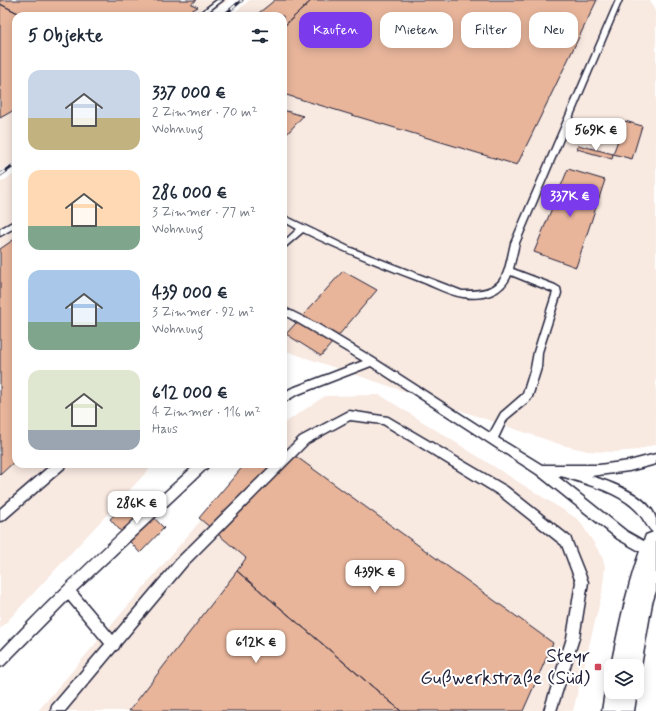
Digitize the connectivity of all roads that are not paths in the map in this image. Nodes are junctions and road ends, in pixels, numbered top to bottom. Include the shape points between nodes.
1 (220, 0) edge
2 (619, 0) edge
3 (204, 12) edge
4 (287, 220) edge
5 (12, 226) edge
6 (302, 229) junction
7 (0, 233) edge
8 (287, 242) edge
9 (509, 271) junction
10 (287, 312) edge
11 (372, 362) junction
12 (287, 396) edge
13 (492, 440) junction
14 (287, 457) edge
15 (656, 459) edge
16 (55, 468) edge
17 (199, 468) edge
18 (276, 468) edge
19 (541, 470) junction
20 (564, 472) junction
21 (0, 516) edge
22 (655, 542) edge
23 (68, 591) junction
24 (114, 645) junction
25 (627, 659) edge
26 (0, 661) edge
27 (620, 699) edge
28 (57, 711) edge
29 (550, 711) edge
30 (618, 711) edge

1 - 3 lane
2 - 9 lane via 515,243
4 - 6 lane
5 - 7 lane
6 - 8 lane
6 - 9 lane via 462,294 479,296 493,292 502,285
9 - 13 lane via 552,287 557,293 527,397 504,416
10 - 11 lane
11 - 12 lane
11 - 13 lane
13 - 19 lane
14 - 29 lane via 304,440 349,415 385,420 503,490 566,541 582,582 573,638
15 - 20 lane via 633,466
16 - 21 lane
17 - 23 lane
18 - 24 lane via 182,562
19 - 20 lane
19 - 22 lane via 622,535
20 - 22 lane via 634,500 645,510
22 - 25 main road via 638,603
23 - 24 lane
23 - 26 lane
24 - 28 lane
27 - 30 main road

